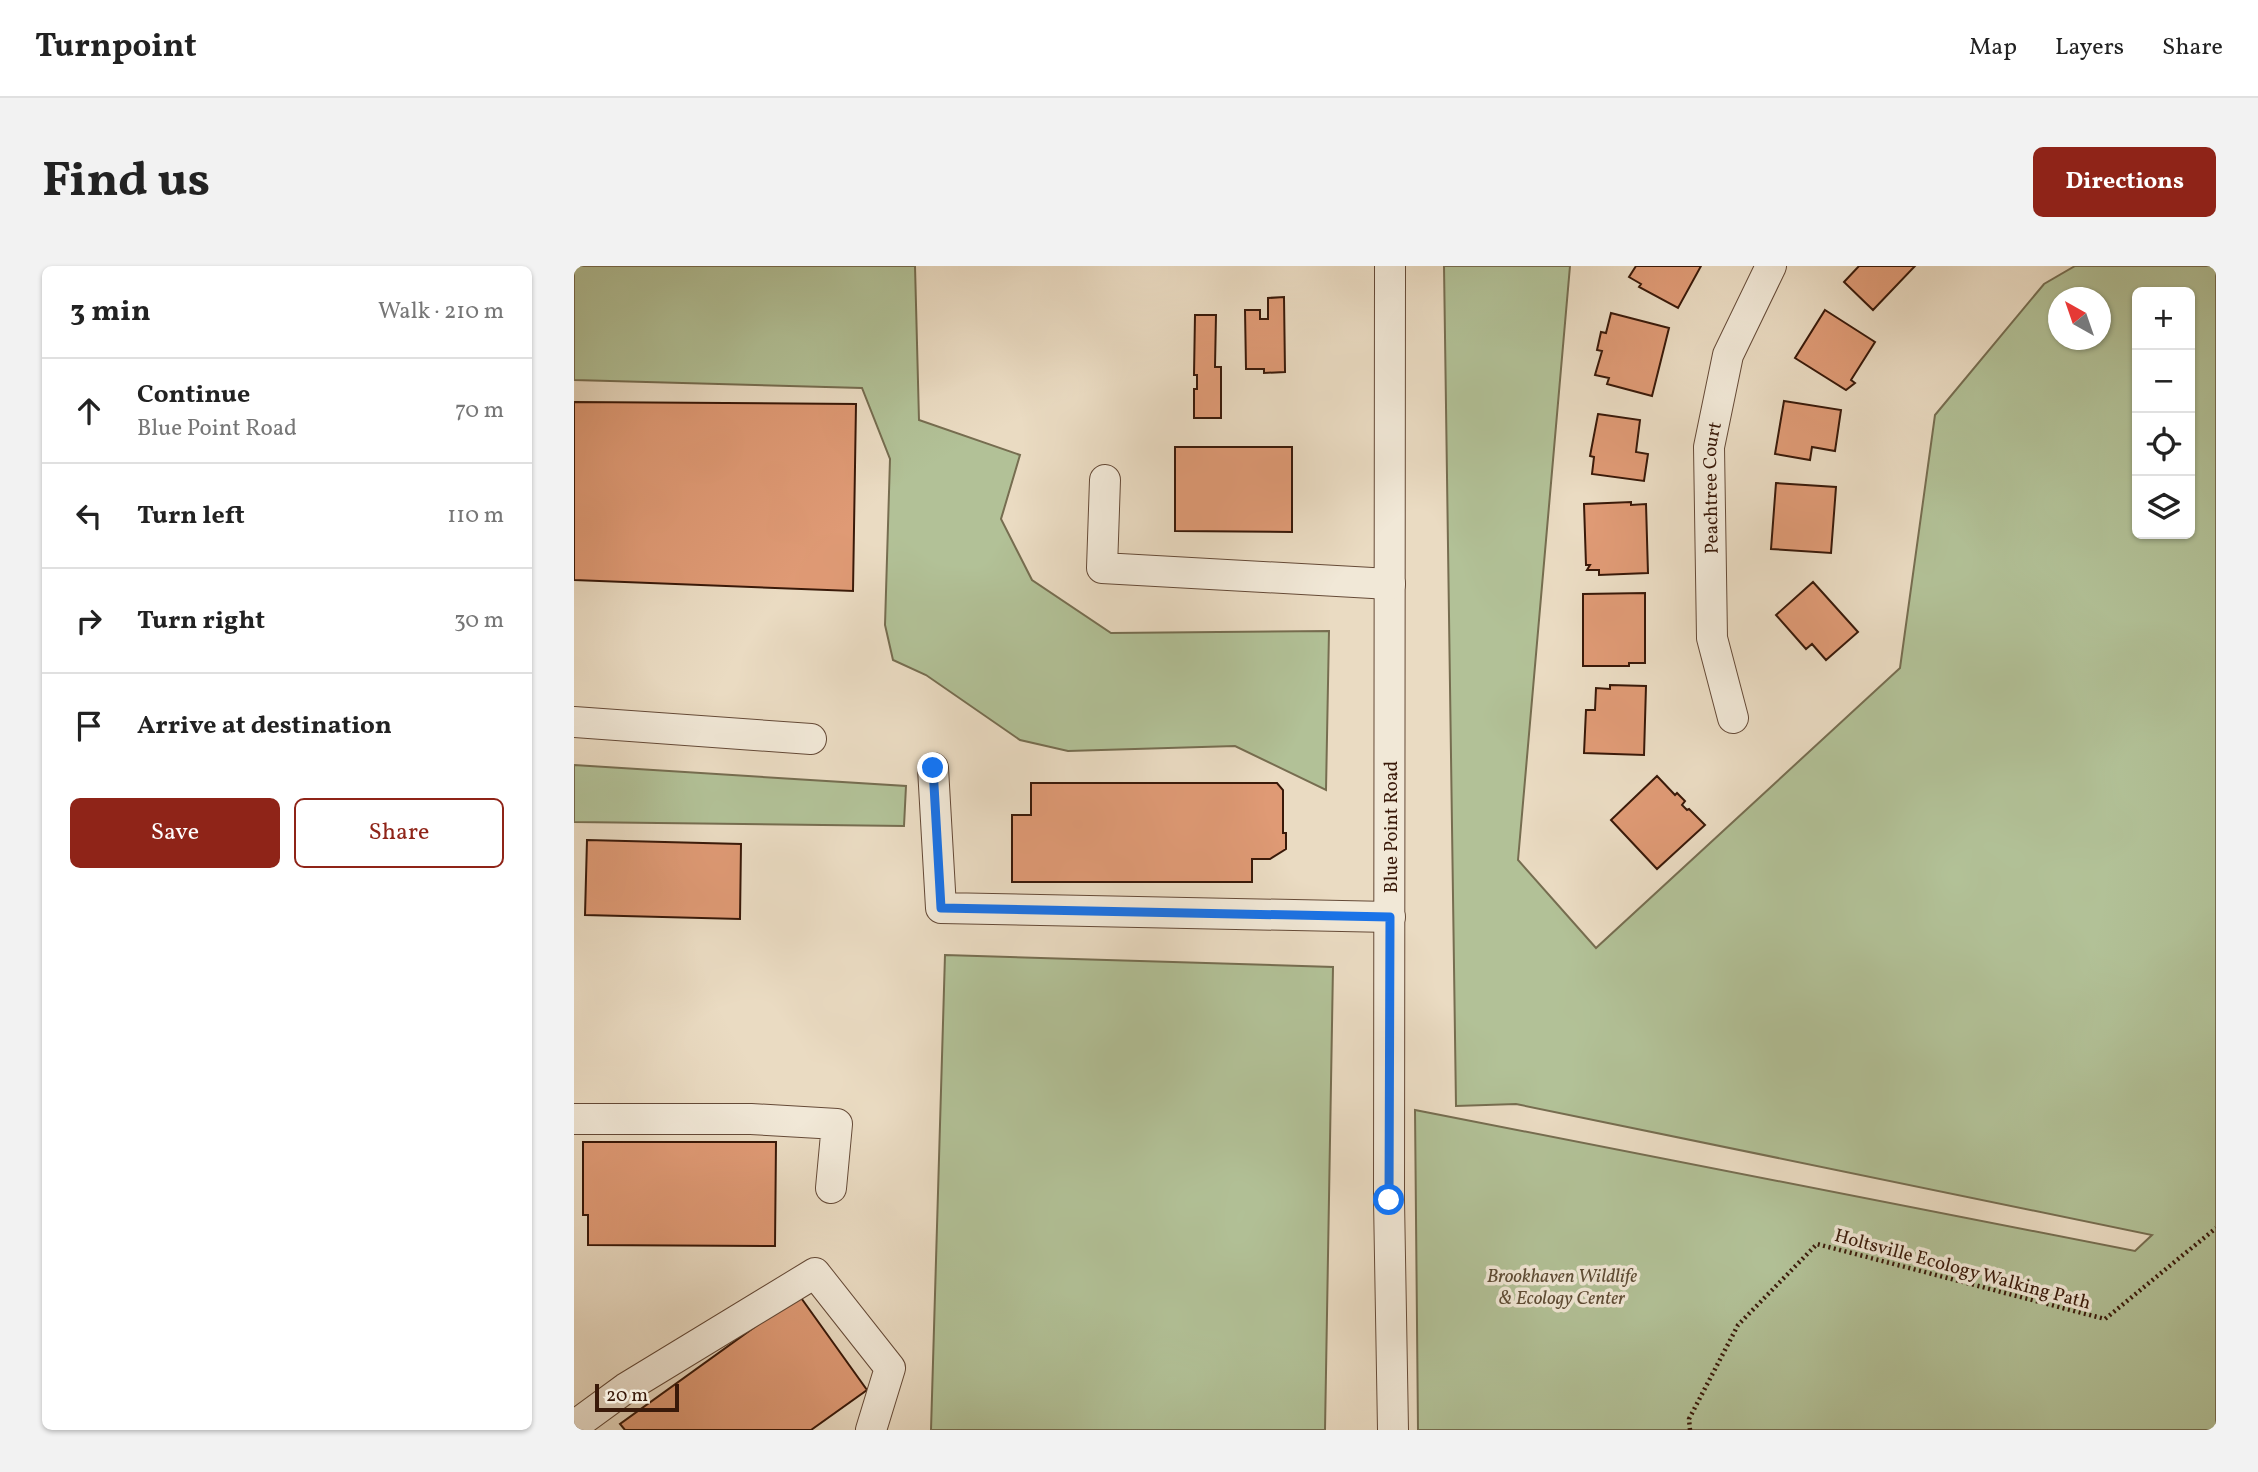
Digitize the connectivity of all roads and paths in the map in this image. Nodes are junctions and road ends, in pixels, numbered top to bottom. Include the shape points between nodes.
1 (1390, 266) edge
2 (1771, 266) edge
3 (1105, 480) dead end
4 (1390, 584) junction
5 (1733, 718) dead end
6 (574, 722) edge
7 (811, 739) dead end
8 (933, 768) dead end
9 (1390, 917) junction
10 (574, 1119) edge
11 (831, 1188) dead end
12 (2216, 1228) edge
13 (574, 1426) edge
14 (871, 1430) edge
15 (1393, 1430) edge
16 (1690, 1430) edge

1 - 4 street, Blue Point Road
2 - 5 street, Peachtree Court via 1728,355 1709,447 1712,638
3 - 4 street via 1102,569
4 - 9 street, Blue Point Road
6 - 7 street
8 - 9 street via 941,908
9 - 15 street, Blue Point Road
10 - 11 street via 836,1124
12 - 16 path, Holtsville Ecology Walking Path via 2105,1319 1817,1244 1738,1325 1689,1419
13 - 14 street via 626,1388 815,1273 890,1368

